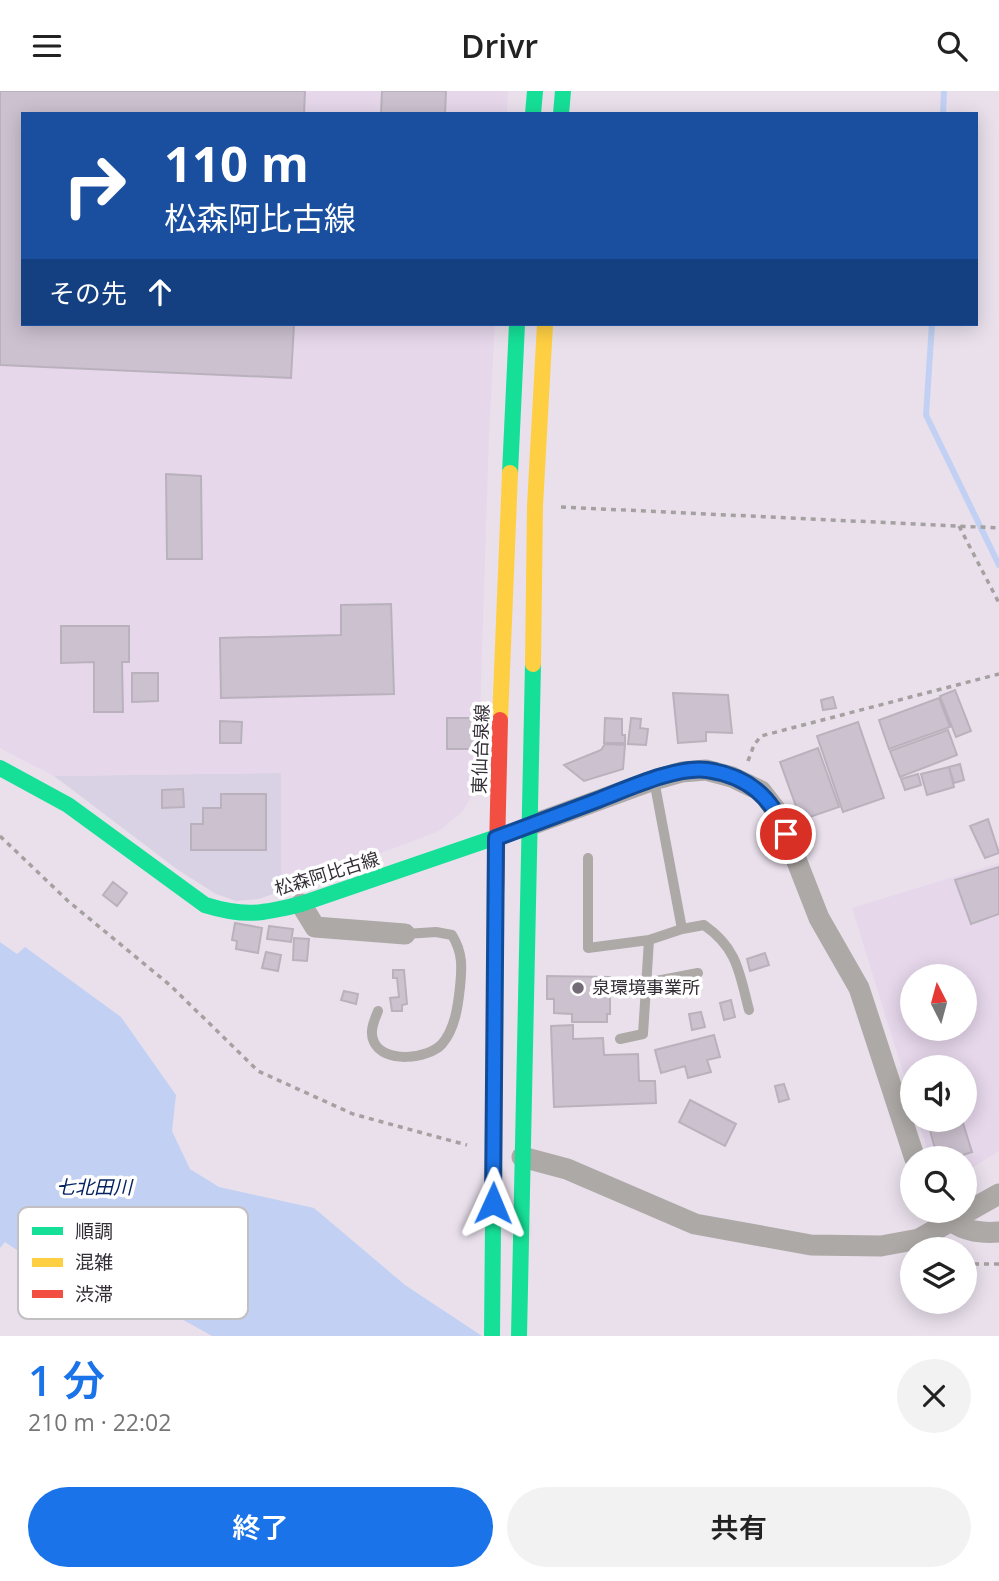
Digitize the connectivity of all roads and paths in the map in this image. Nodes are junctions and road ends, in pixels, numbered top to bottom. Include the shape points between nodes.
1 (535, 91) edge
2 (563, 91) edge
3 (533, 112) edge
4 (561, 112) edge
5 (517, 326) edge
6 (545, 326) edge
7 (535, 506) junction
8 (959, 526) junction
9 (999, 529) edge
10 (999, 603) edge
11 (999, 674) edge
12 (0, 768) edge
13 (654, 780) junction
14 (740, 782) junction
15 (531, 825) junction
16 (0, 836) edge
17 (496, 838) junction
18 (588, 858) dead end
19 (302, 904) junction
20 (682, 929) junction
21 (405, 934) joint
22 (649, 940) junction
23 (698, 974) dead end
24 (646, 983) junction
25 (750, 1010) dead end
26 (378, 1011) dead end
27 (620, 1039) dead end
28 (911, 1146) edge
29 (494, 1155) junction
30 (522, 1157) junction
31 (999, 1194) edge
32 (977, 1204) edge
33 (939, 1223) edge
34 (958, 1223) edge
35 (999, 1232) edge
36 (999, 1263) edge
37 (977, 1264) edge
38 (492, 1336) edge
39 (519, 1336) edge

1 - 3 street
2 - 4 street
5 - 17 street, 東仙台泉線
6 - 7 street
7 - 8 path
7 - 15 street
8 - 9 path
8 - 10 path
11 - 14 path via 761,736
12 - 19 street, 松森阿比古線 via 68,805 205,905 233,913 265,913
13 - 14 street via 706,770
13 - 15 street
13 - 20 lane
14 - 28 street via 761,791 778,813 819,918 859,988
15 - 17 street, 松森阿比古線
15 - 30 street
16 - 29 path via 68,901 171,986 258,1071 353,1114
17 - 19 street, 松森阿比古線
17 - 29 street, 東仙台泉線
18 - 22 lane via 588,947
19 - 21 street via 315,927
20 - 22 lane
20 - 25 lane via 704,925 720,937 734,955
21 - 26 lane via 452,935 460,948 457,1014 443,1043 427,1055 405,1057 384,1053 374,1043 372,1028
22 - 24 lane
23 - 24 lane
24 - 27 lane via 643,1034
29 - 38 street, 東仙台泉線
30 - 33 street via 567,1169 695,1224 811,1245 881,1246 919,1239
30 - 39 street
31 - 32 street
34 - 35 street via 980,1234
36 - 37 path

